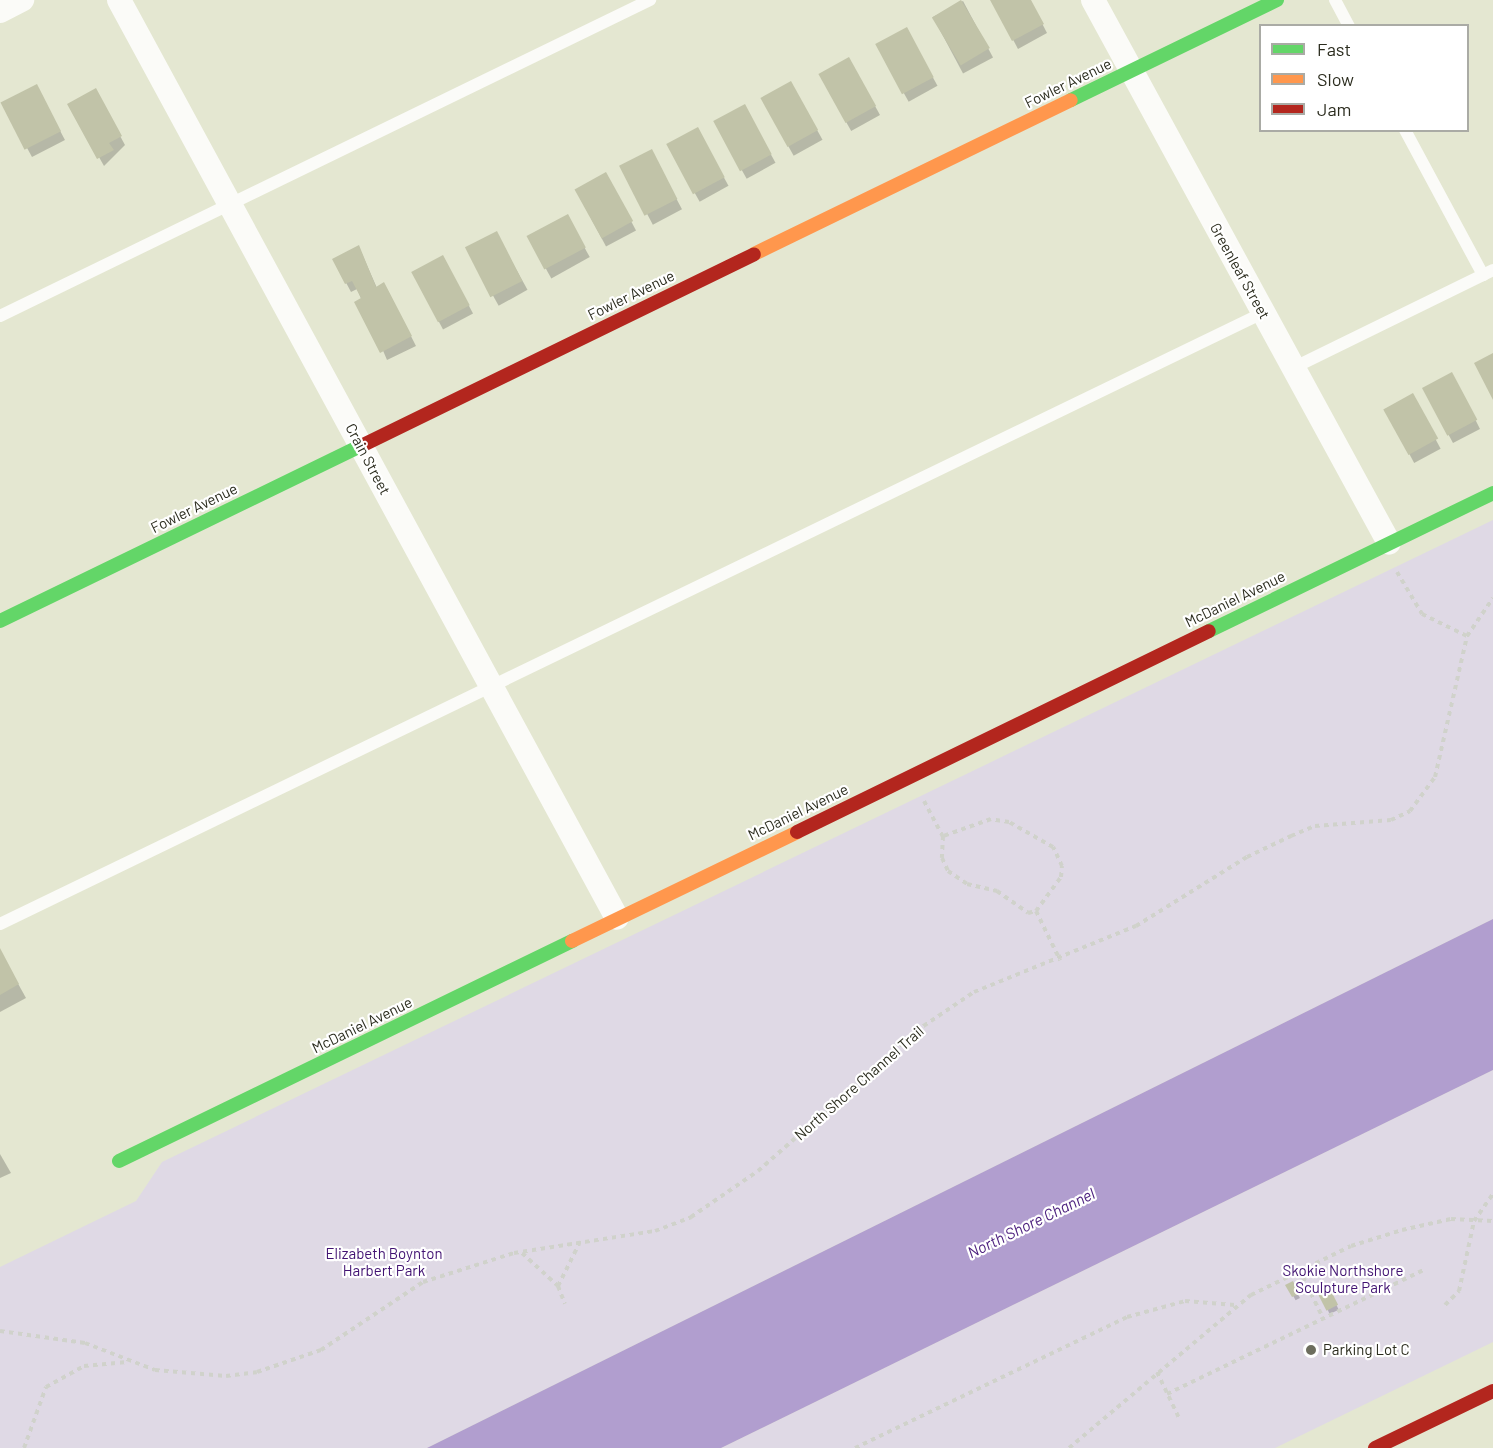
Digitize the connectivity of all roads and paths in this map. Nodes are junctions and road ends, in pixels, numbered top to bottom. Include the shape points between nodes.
1 (22, 0) edge
2 (119, 0) edge
3 (650, 0) edge
4 (1093, 0) edge
5 (1277, 0) edge
6 (1335, 0) edge
7 (0, 11) edge
8 (1348, 24) edge
9 (1131, 71) junction
10 (1406, 132) edge
11 (230, 205) junction
12 (1488, 273) edge
13 (1263, 313) junction
14 (0, 316) edge
15 (1293, 368) junction
16 (361, 445) junction
17 (1493, 494) edge
18 (1389, 543) junction
19 (1493, 598) edge
20 (0, 621) edge
21 (1467, 636) junction
22 (492, 686) junction
23 (911, 775) junction
24 (943, 836) junction
25 (1036, 911) junction
26 (617, 918) junction
27 (0, 924) edge
28 (1060, 960) junction
29 (119, 1161) dead end
30 (1493, 1194) edge
31 (1474, 1221) junction
32 (1493, 1221) edge
33 (579, 1244) junction
34 (521, 1252) junction
35 (1299, 1269) junction
36 (1423, 1270) dead end
37 (558, 1286) junction
38 (565, 1304) dead end
39 (1235, 1305) junction
40 (1445, 1305) dead end
41 (1323, 1318) junction
42 (0, 1331) edge
43 (130, 1362) junction
44 (1157, 1372) junction
45 (1493, 1390) edge
46 (1167, 1394) junction
47 (1179, 1418) dead end
48 (24, 1448) edge
49 (855, 1448) edge
50 (1069, 1448) edge
51 (1375, 1448) edge

1 - 7 street
2 - 11 street, Crain Street
3 - 11 lane
4 - 9 street, Greenleaf Street
5 - 9 street, Fowler Avenue
6 - 8 lane
9 - 13 street, Greenleaf Street
9 - 16 street, Fowler Avenue
10 - 12 lane
11 - 14 lane
11 - 16 street, Crain Street
12 - 15 lane
13 - 15 street, Greenleaf Street
13 - 22 lane
15 - 18 street, Greenleaf Street
16 - 20 street, Fowler Avenue
16 - 22 street, Crain Street
17 - 18 street, McDaniel Avenue
18 - 21 path via 1398,574 1422,614
18 - 23 street, McDaniel Avenue
19 - 21 path, North Shore Channel Trail
21 - 28 path, North Shore Channel Trail via 1435,777 1410,811 1391,820 1315,826 1291,836 1246,857 1136,926
22 - 26 street, Crain Street
22 - 27 lane
23 - 24 path
23 - 26 street, McDaniel Avenue
24 - 25 path via 942,858 948,871 967,884 997,891 1016,909
24 - 25 path via 991,819 1009,822 1053,848 1062,866 1061,877
25 - 28 path
26 - 29 street, McDaniel Avenue
28 - 33 path, North Shore Channel Trail via 948,1008 758,1172 691,1217 655,1231
30 - 31 path
31 - 32 path
31 - 35 path via 1402,1230
31 - 40 path via 1459,1291
33 - 34 path, North Shore Channel Trail
33 - 37 path
34 - 37 path
34 - 43 path, North Shore Channel Trail via 423,1282 321,1350 290,1364 226,1376
35 - 39 path
35 - 41 path
36 - 41 path
37 - 38 path
39 - 44 path
39 - 49 path via 1185,1301 1127,1317
41 - 46 path
42 - 43 path, North Shore Channel Trail via 85,1343
43 - 48 path, North Shore Channel Trail via 84,1366 46,1387
44 - 46 path
44 - 50 path
45 - 51 street
46 - 47 path

